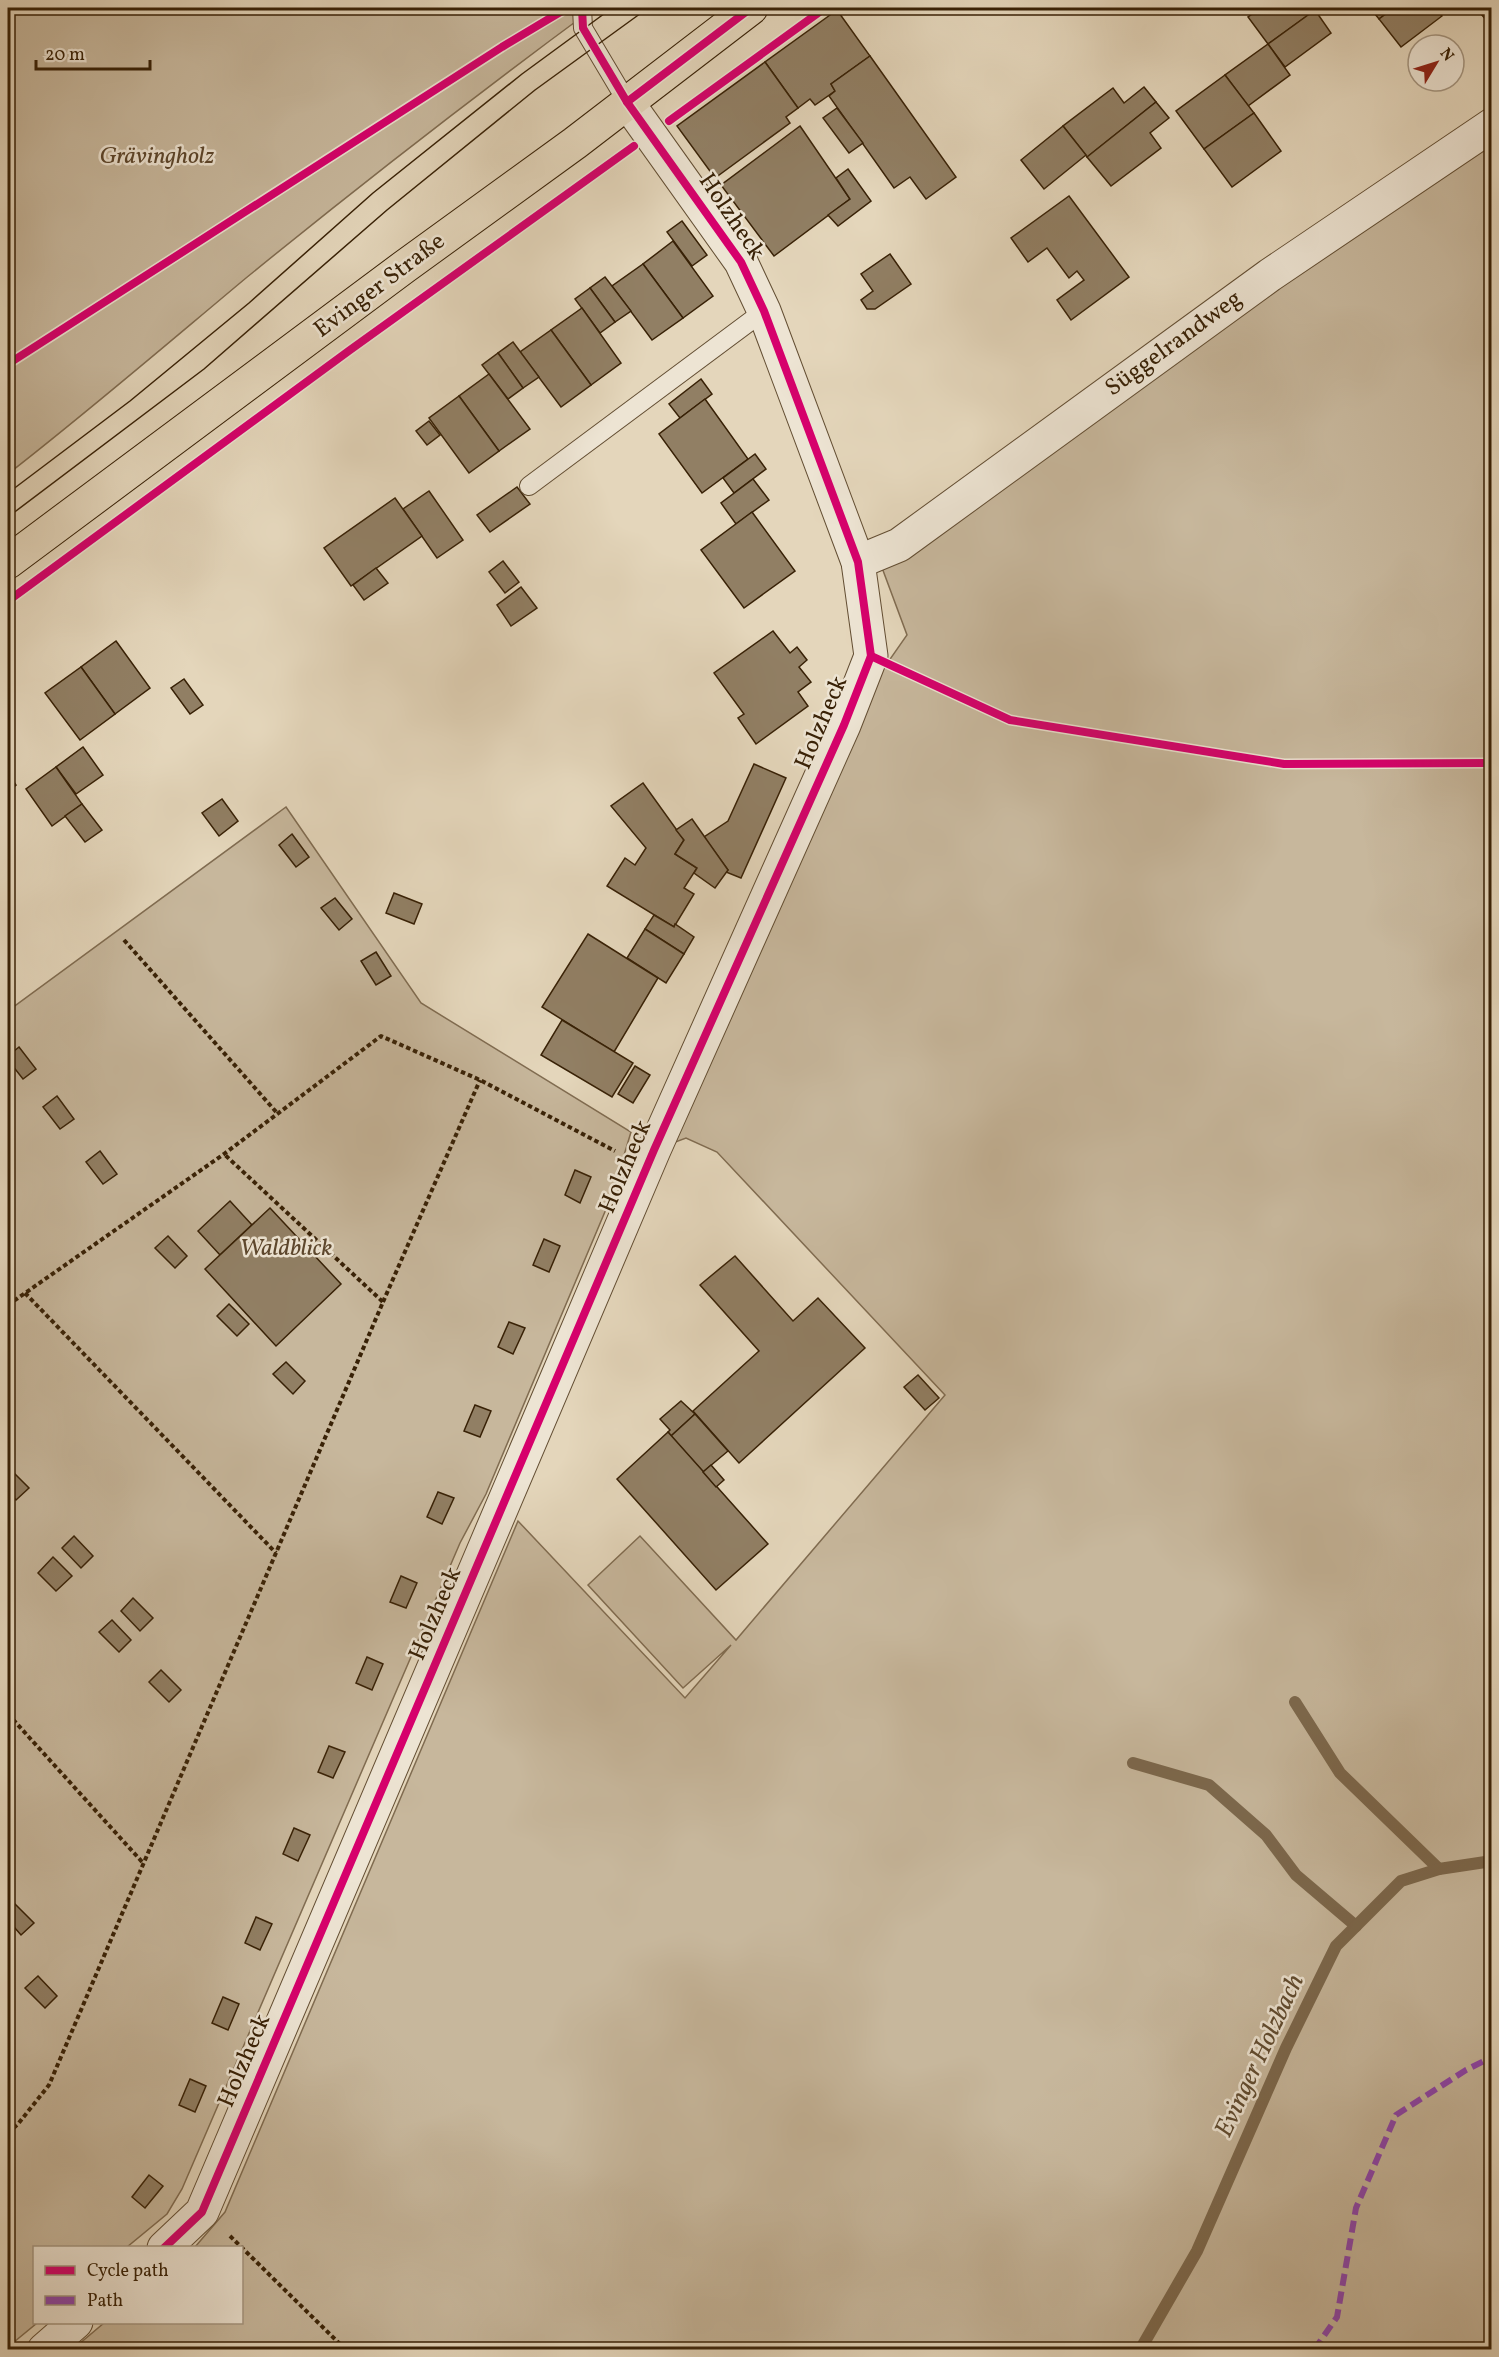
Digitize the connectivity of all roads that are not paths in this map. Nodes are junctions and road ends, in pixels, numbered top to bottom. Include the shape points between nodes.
1 (582, 8) edge
2 (751, 8) edge
3 (627, 102) junction
4 (1491, 125) edge
5 (764, 311) junction
6 (529, 486) dead end
7 (8, 562) edge
8 (858, 562) junction
9 (165, 2246) edge
10 (74, 2324) edge
11 (44, 2349) edge

1 - 3 lane via 583,28
2 - 3 main road, Evinger Straße
3 - 5 street, Holzheck via 741,262
3 - 7 main road, Evinger Straße
4 - 8 street, Süggelrandweg via 1270,275 899,545
5 - 6 lane
5 - 8 street, Holzheck
8 - 9 street, Holzheck via 871,656 844,724 648,1168 202,2212
10 - 11 street

